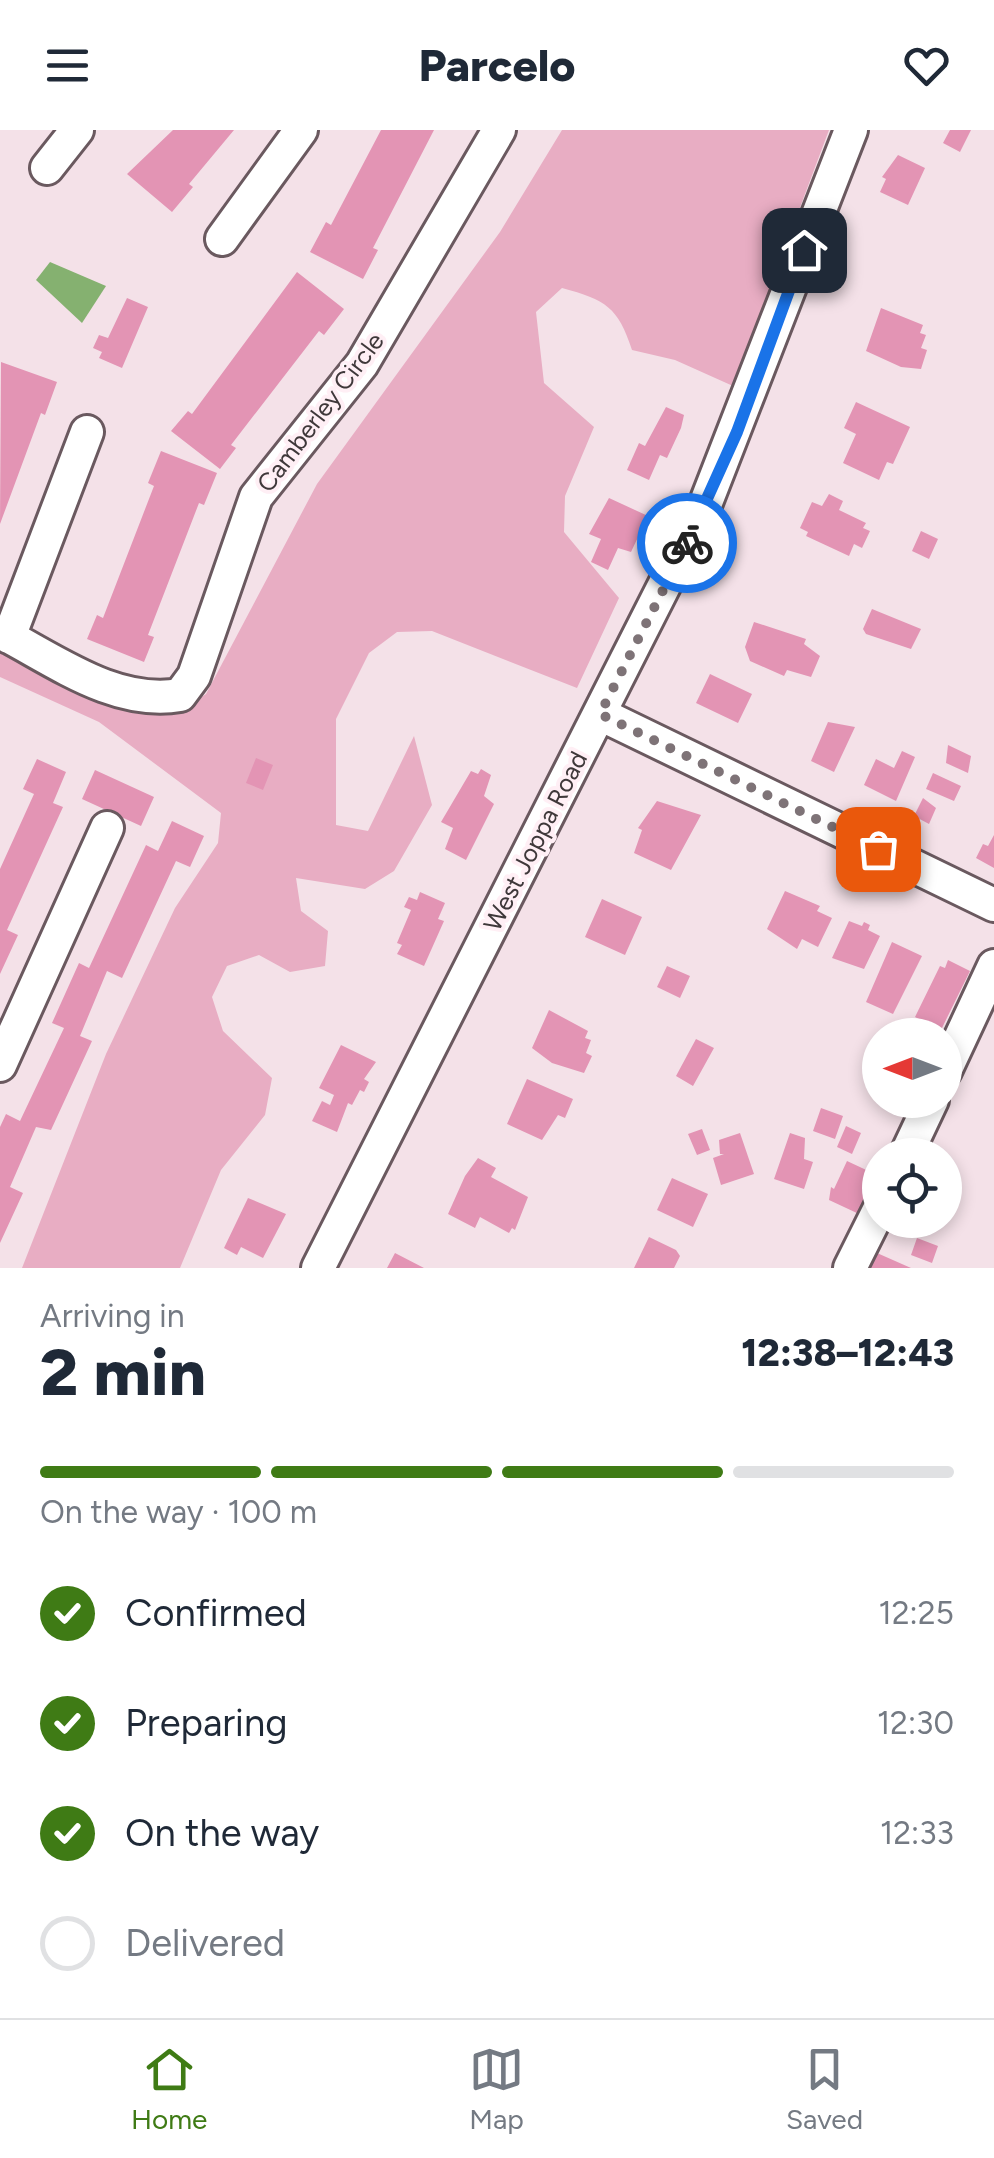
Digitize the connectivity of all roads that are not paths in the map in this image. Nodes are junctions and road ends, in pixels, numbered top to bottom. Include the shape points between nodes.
1 (77, 130) edge
2 (302, 130) edge
3 (499, 130) edge
4 (851, 130) edge
5 (47, 168) dead end
6 (222, 239) dead end
7 (87, 432) dead end
8 (5, 635) edge
9 (600, 714) junction
10 (108, 828) dead end
11 (994, 905) edge
12 (994, 966) edge
13 (962, 1035) edge
14 (0, 1065) edge
15 (865, 1238) edge
16 (318, 1268) edge
17 (850, 1268) edge

1 - 5 street
2 - 6 street
3 - 8 street, Camberley Circle via 362,364 256,497 194,676 180,695 154,700 120,694
4 - 9 street, West Joppa Road via 737,432
7 - 8 street
9 - 11 street
9 - 16 street, West Joppa Road
10 - 14 street
12 - 13 street
15 - 17 street

